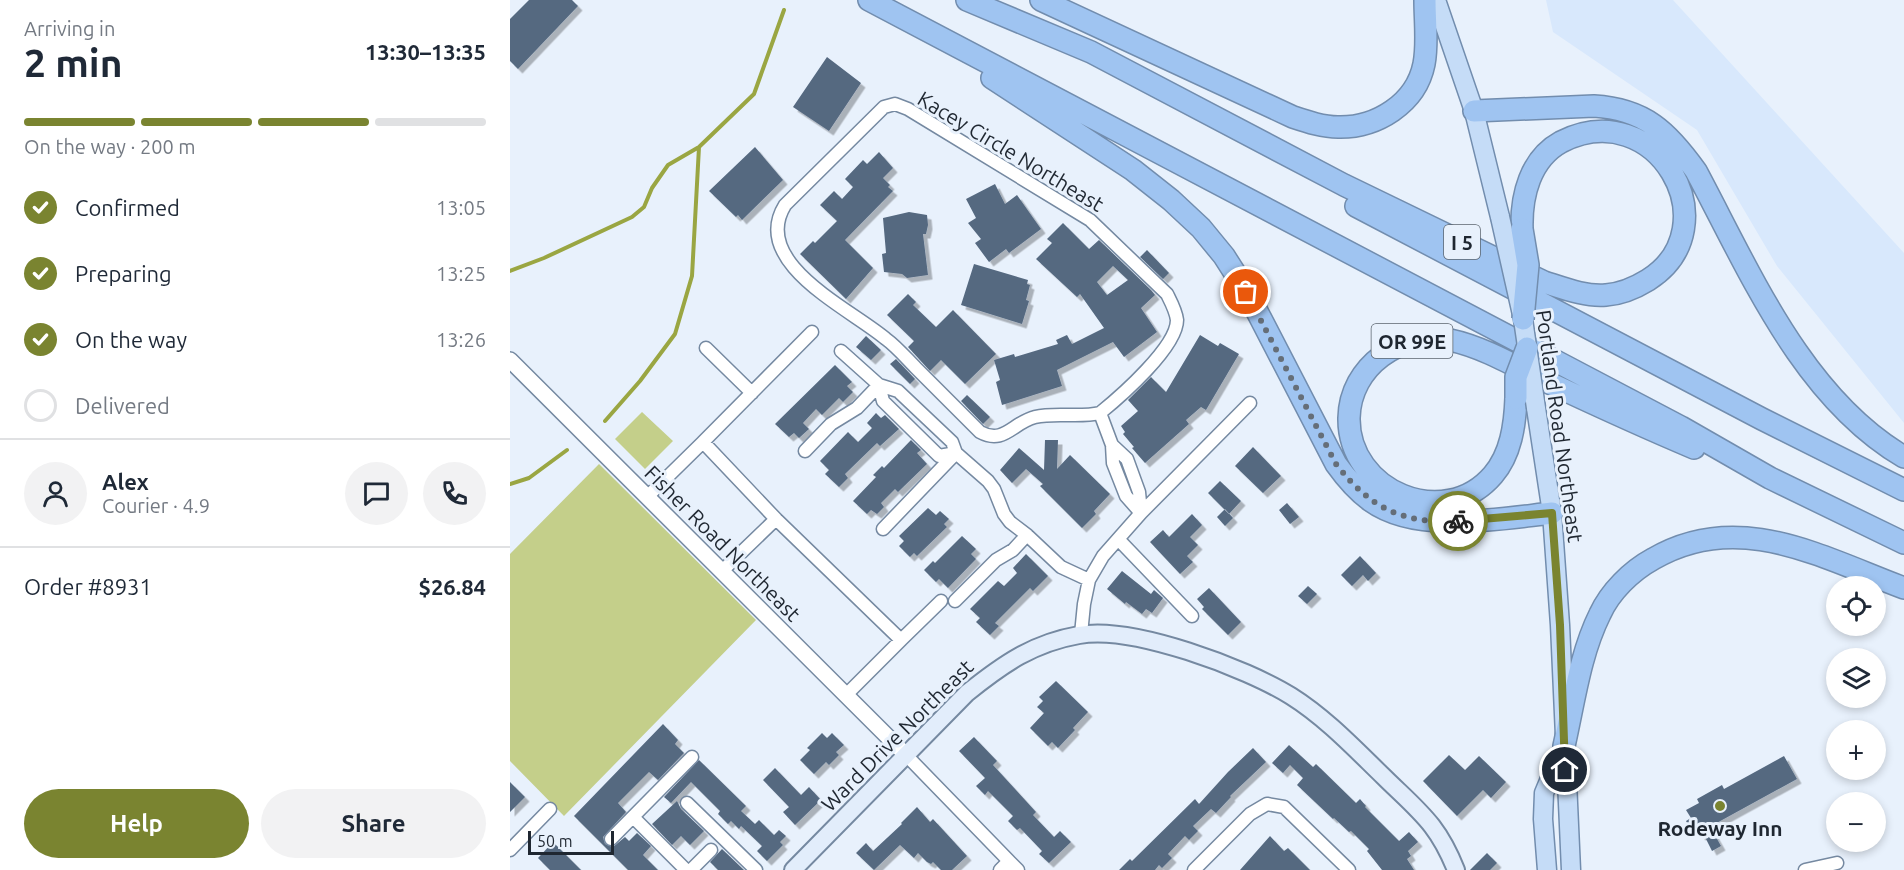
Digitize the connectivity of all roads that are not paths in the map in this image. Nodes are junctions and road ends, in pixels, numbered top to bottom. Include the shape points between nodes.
1 (869, 0) edge
2 (967, 0) edge
3 (1041, 0) edge
4 (1425, 0) edge
5 (1436, 0) edge
6 (889, 11) junction
7 (1474, 111) junction
8 (1523, 318) junction
9 (812, 332) dead end
10 (706, 348) dead end
11 (1527, 348) junction
12 (841, 351) dead end
13 (510, 360) edge
14 (879, 385) junction
15 (752, 393) junction
16 (1250, 403) dead end
17 (1100, 413) junction
18 (703, 442) junction
19 (805, 451) dead end
20 (956, 453) junction
21 (1904, 457) edge
22 (1770, 478) junction
23 (1904, 490) edge
24 (647, 497) junction
25 (1141, 513) junction
26 (1552, 513) junction
27 (776, 519) junction
28 (883, 529) dead end
29 (1027, 535) junction
30 (1118, 539) junction
31 (1904, 543) edge
32 (722, 571) junction
33 (1089, 580) junction
34 (1904, 588) edge
35 (941, 601) dead end
36 (955, 601) dead end
37 (1192, 616) dead end
38 (1081, 634) junction
39 (901, 640) junction
40 (846, 695) junction
41 (1564, 746) junction
42 (906, 755) junction
43 (692, 757) dead end
44 (687, 803) dead end
45 (550, 809) dead end
46 (633, 817) junction
47 (612, 838) dead end
48 (510, 850) edge
49 (711, 850) dead end
50 (1837, 863) dead end
51 (1009, 867) edge
52 (686, 870) edge
53 (691, 870) edge
54 (756, 870) edge
55 (793, 870) edge
56 (1194, 870) edge
57 (1349, 870) edge
58 (1456, 870) edge
59 (1547, 870) edge
60 (1571, 870) edge
61 (1805, 870) edge

1 - 6 highway
2 - 8 highway, I 5, bridge via 1090,52 1344,184 1544,282 1567,289 1605,296 1630,289 1655,275 1670,260 1679,243 1684,218 1682,194 1673,171 1657,152 1640,140 1616,132 1593,131 1555,146 1538,164 1525,190 1522,229 1528,265
2 - 23 highway, I 5
3 - 4 highway via 1293,117 1338,128 1362,126 1395,110 1408,97 1424,66
5 - 7 main road, Portland Road Northeast
6 - 22 highway via 1681,427
6 - 26 highway via 1133,170 1201,228 1246,292 1336,464 1372,502 1409,519 1427,521
7 - 8 main road, Portland Road Northeast, bridge
7 - 21 highway via 1610,107 1634,113 1656,125 1696,171 1776,319 1812,373 1864,429
8 - 11 main road, Portland Road Northeast, bridge
9 - 15 street
10 - 15 street
11 - 22 highway, OR 99E, bridge via 1516,377 1513,430 1507,452 1483,484 1465,495 1422,502 1402,496 1371,475 1355,452 1349,418 1359,381 1391,349 1420,339 1436,339 1466,344 1486,353 1670,438
11 - 26 main road, Portland Road Northeast, bridge
12 - 14 street
13 - 24 street, Fisher Road Northeast
14 - 19 street
14 - 20 street via 898,391 952,442
14 - 20 street via 882,401 939,456
15 - 18 street
16 - 25 street
17 - 17 street, Kacey Circle Northeast via 1036,417 999,437 980,432 886,339 823,296 789,261 776,234 779,214 884,107 895,104 1090,220 1167,294 1177,320 1174,333 1156,360
17 - 25 street via 1112,445 1127,459 1139,492
18 - 24 street
18 - 27 street
20 - 28 street
20 - 29 street via 988,481 1004,514
22 - 31 highway
24 - 32 street, Fisher Road Northeast
25 - 30 street
26 - 41 main road, Portland Road Northeast
27 - 32 street
27 - 39 street
29 - 33 street via 1061,567
29 - 36 street
30 - 33 street
30 - 37 street
32 - 40 street, Fisher Road Northeast
33 - 38 street
34 - 41 highway via 1761,538 1724,536 1674,547 1628,577 1603,607 1591,635
35 - 39 street
38 - 42 main road, Ward Drive Northeast via 1022,653 994,670
38 - 58 main road, Ward Drive Northeast via 1131,636 1162,643 1292,696 1331,726 1432,826
39 - 40 street
40 - 42 street, Fisher Road Northeast
41 - 59 main road via 1544,793
41 - 60 main road, Portland Road Northeast
42 - 51 street
42 - 55 main road, Ward Drive Northeast
43 - 46 street
44 - 54 street
45 - 48 street
46 - 47 street
46 - 52 street
49 - 53 street
50 - 61 street
56 - 57 street via 1250,814 1267,804 1284,807

